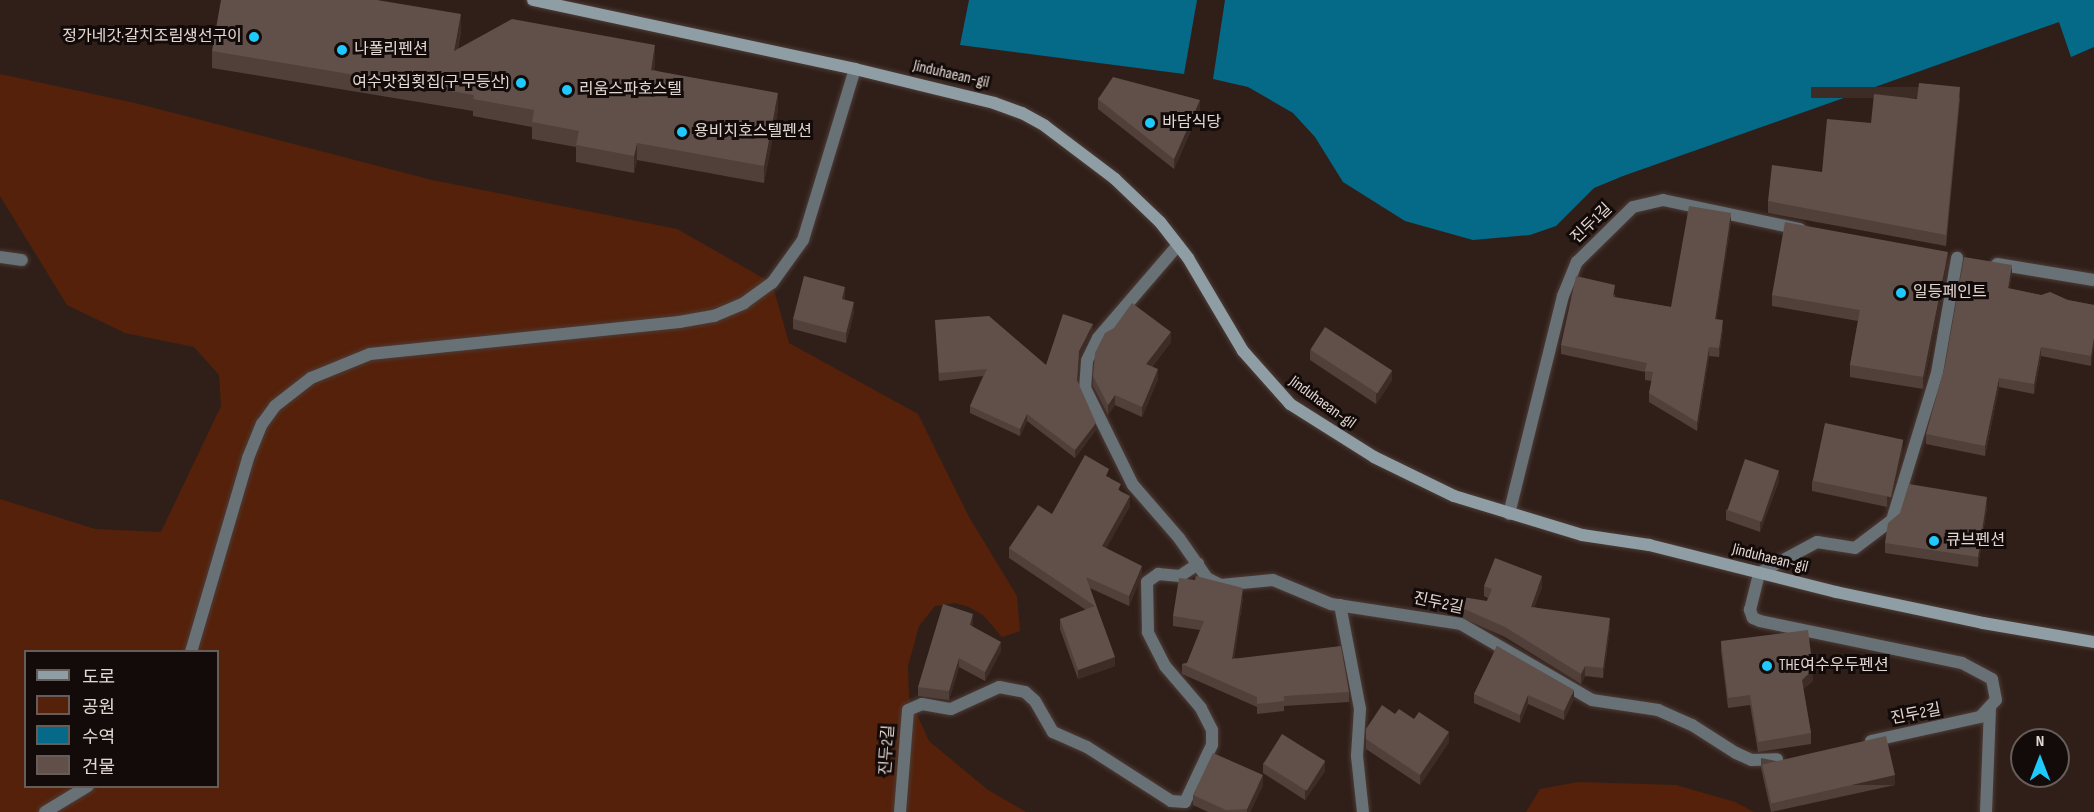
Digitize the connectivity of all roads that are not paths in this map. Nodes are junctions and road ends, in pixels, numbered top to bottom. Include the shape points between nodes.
1 (533, 0) edge
2 (855, 69) junction
3 (1819, 232) edge
4 (1179, 245) junction
5 (0, 257) edge
6 (22, 260) dead end
7 (2094, 280) edge
8 (1509, 514) junction
9 (1198, 564) junction
10 (1759, 573) junction
11 (1340, 605) junction
12 (2094, 642) edge
13 (191, 650) edge
14 (1990, 709) junction
15 (1860, 743) edge
16 (1793, 756) edge
17 (85, 788) edge
18 (45, 812) edge
19 (900, 812) edge
20 (1364, 812) edge
21 (1986, 812) edge

1 - 2 street, Jinduhaean-gil
2 - 4 street, Jinduhaean-gil via 994,102 1045,126 1115,179
2 - 13 lane via 803,240 772,283 744,303 714,316 679,322 370,354 310,378 275,406 262,424 248,458
3 - 8 lane, 진두1길 via 1663,200 1633,207 1577,262 1563,296
4 - 8 street, Jinduhaean-gil via 1243,351 1290,404 1410,477
4 - 9 lane, 진두2길 via 1102,330 1087,361 1085,388 1133,485
5 - 6 lane
7 - 10 lane via 1963,259 1937,373 1892,520 1855,548 1817,542
8 - 10 street, Jinduhaean-gil
9 - 11 lane, 진두2길 via 1207,578 1221,585 1273,580
9 - 19 lane, 진두2길 via 1180,576 1158,574 1147,582 1148,632 1165,666 1201,708 1212,730 1212,745 1185,801 1171,801 1087,747 1053,732 1035,701 1025,692 999,687 951,709 922,704 908,710
10 - 12 street, Jinduhaean-gil via 1983,623
10 - 14 lane via 1750,610 1753,618 1977,668 1987,673 1996,688 1996,700
11 - 16 lane, 진두2길 via 1461,624 1592,700 1658,710 1752,760
11 - 20 lane via 1360,709 1357,756
14 - 15 lane, 진두2길 via 1966,722
14 - 21 lane
17 - 18 lane

